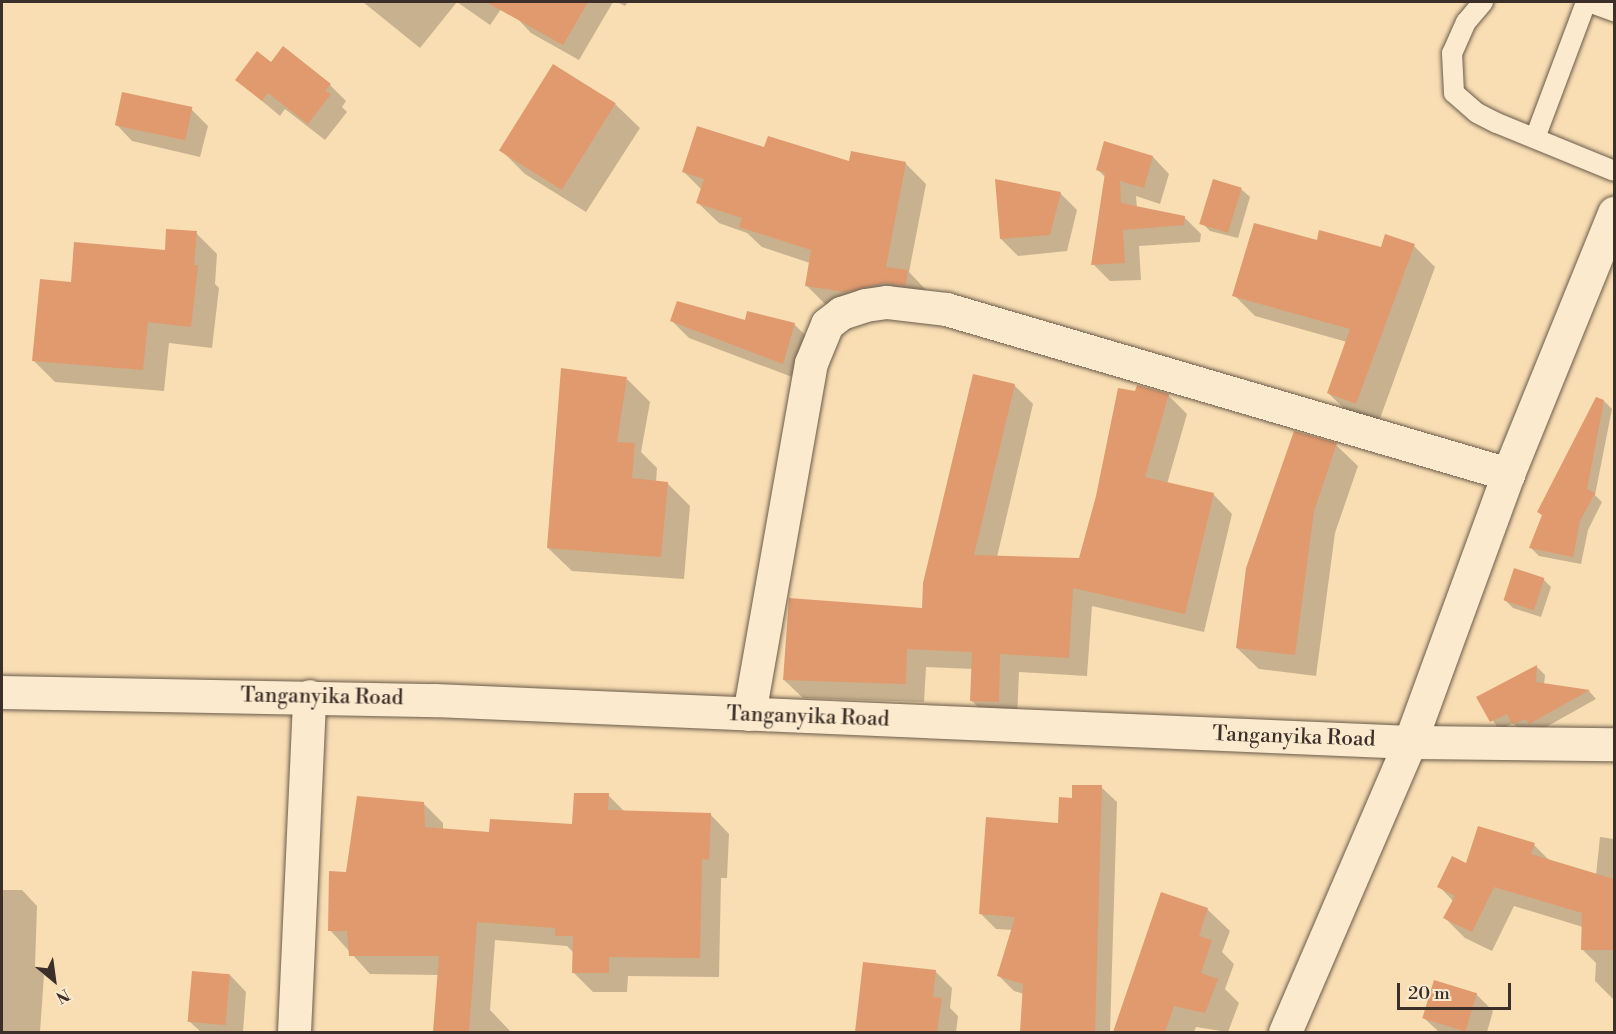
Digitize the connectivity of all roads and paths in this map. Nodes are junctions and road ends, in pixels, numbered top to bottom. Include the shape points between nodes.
1 (1483, 2) edge
2 (1587, 2) edge
3 (1614, 10) edge
4 (1535, 138) junction
5 (1614, 171) edge
6 (1614, 213) edge
7 (1508, 474) junction
8 (2, 692) edge
9 (309, 696) junction
10 (749, 714) junction
11 (1410, 742) junction
12 (1614, 744) edge
13 (294, 1032) edge
14 (1285, 1032) edge

1 - 4 lane via 1466,22 1452,53 1454,93 1477,113
2 - 3 lane
2 - 4 lane
4 - 5 lane
6 - 7 street
7 - 10 street via 946,309 888,302 865,305 840,313 827,324 812,363
7 - 11 street
8 - 9 street, Tanganyika Road
9 - 10 street, Tanganyika Road
9 - 13 street
10 - 11 street, Tanganyika Road
11 - 12 street, Tanganyika Road
11 - 14 street

